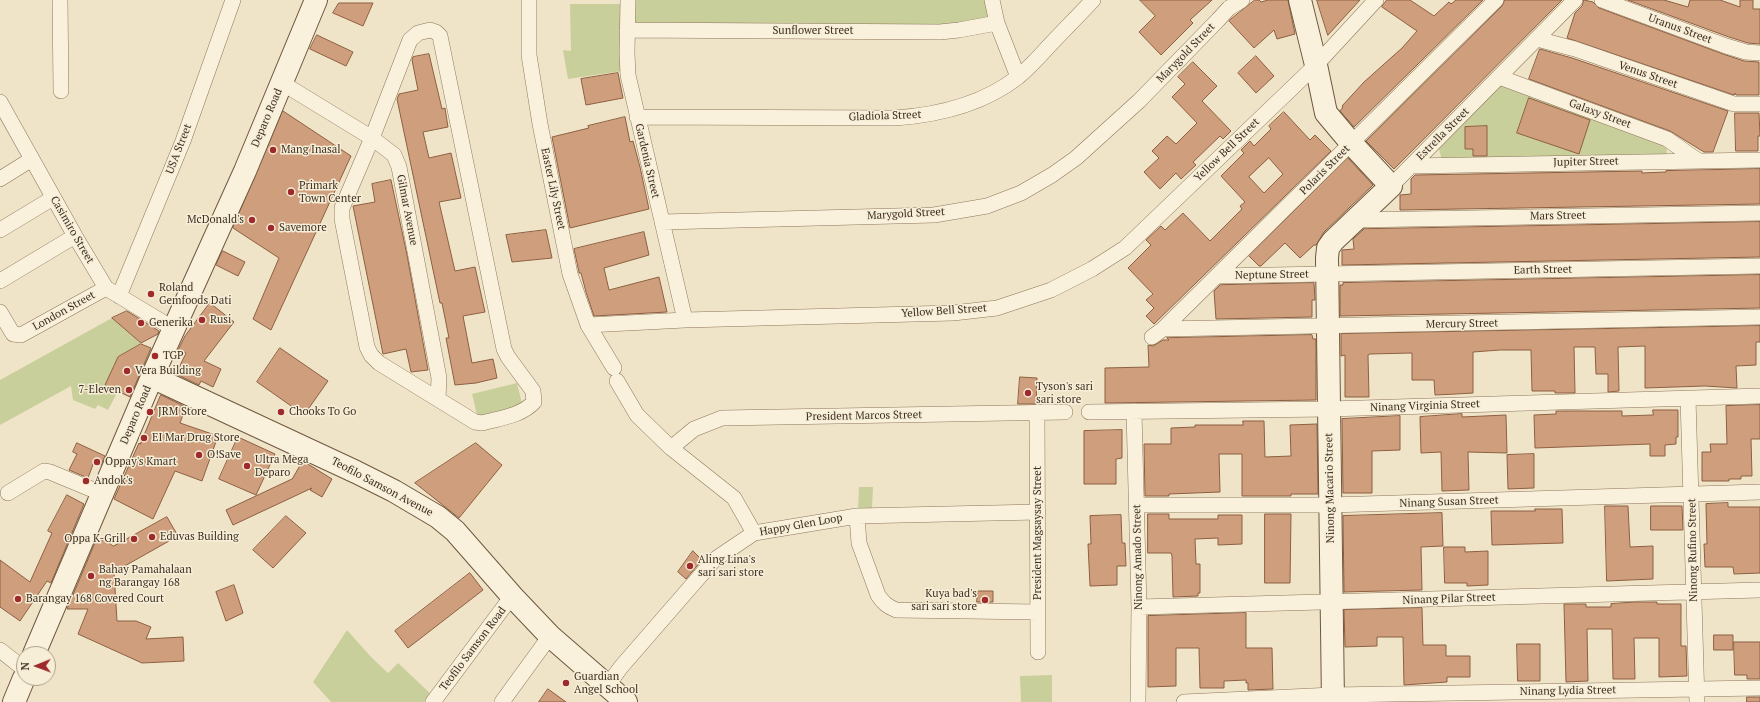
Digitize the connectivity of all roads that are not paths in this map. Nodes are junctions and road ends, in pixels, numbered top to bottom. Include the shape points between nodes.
1 (60, 0) edge
2 (233, 0) edge
3 (316, 0) edge
4 (529, 0) edge
5 (628, 0) edge
6 (992, 0) edge
7 (1092, 0) edge
8 (1242, 0) edge
9 (1300, 0) edge
10 (1376, 0) edge
11 (1496, 0) edge
12 (1575, 0) edge
13 (1602, 0) edge
14 (998, 23) junction
15 (627, 30) junction
16 (1537, 39) junction
17 (1760, 53) edge
18 (1316, 65) junction
19 (1018, 77) junction
20 (1499, 77) junction
21 (282, 83) junction
22 (62, 91) dead end
23 (0, 102) edge
24 (1760, 104) edge
25 (637, 117) junction
26 (5, 125) edge
27 (372, 138) junction
28 (1352, 144) junction
29 (32, 159) junction
30 (1697, 160) junction
31 (1760, 160) edge
32 (1411, 166) junction
33 (0, 178) edge
34 (1391, 186) junction
35 (53, 198) junction
36 (1760, 213) edge
37 (1356, 220) junction
38 (662, 222) junction
39 (0, 230) edge
40 (75, 236) junction
41 (1760, 266) edge
42 (1327, 274) junction
43 (1218, 276) junction
44 (0, 280) edge
45 (106, 288) junction
46 (120, 296) junction
47 (0, 312) edge
48 (1760, 317) edge
49 (685, 320) junction
50 (588, 325) junction
51 (1328, 327) junction
52 (174, 329) junction
53 (1158, 333) joint
54 (152, 377) junction
55 (1760, 396) edge
56 (438, 398) junction
57 (1688, 398) junction
58 (1329, 409) junction
59 (1134, 411) junction
60 (1065, 412) dead end
61 (1089, 412) dead end
62 (1037, 413) junction
63 (671, 448) junction
64 (1760, 492) edge
65 (8, 493) dead end
66 (103, 494) junction
67 (1692, 495) junction
68 (1137, 505) junction
69 (1330, 505) junction
70 (1038, 512) junction
71 (857, 516) junction
72 (754, 533) junction
73 (1760, 590) edge
74 (1694, 592) junction
75 (512, 596) junction
76 (1333, 602) junction
77 (1139, 607) junction
78 (1038, 612) junction
79 (550, 636) junction
80 (37, 646) edge
81 (0, 650) edge
82 (1038, 652) dead end
83 (16, 663) edge
84 (21, 686) edge
85 (607, 686) junction
86 (1760, 688) edge
87 (1697, 695) edge
88 (1604, 696) edge
89 (1430, 698) edge
90 (1333, 699) edge
91 (1232, 701) edge
92 (14, 702) edge
93 (433, 702) edge
94 (502, 702) edge
95 (626, 702) edge
96 (1138, 702) edge
97 (1184, 702) edge

1 - 22 street
2 - 46 street, USA Street via 183,141
3 - 21 main road, Deparo Road
4 - 50 street, Easter Lily Street via 529,55 540,124 570,274
5 - 15 street, Gardenia Street
6 - 14 street
7 - 19 street, Gladiola Street
8 - 38 street, Marygold Street via 1222,16 1139,101 1076,158 1021,193 987,206 934,215
9 - 18 main road
10 - 18 street, Yellow Bell Street
11 - 28 street, Polaris Street
12 - 16 street, Estrella Street
13 - 17 street, Uranus Street via 1726,46
14 - 15 street, Sunflower Street via 940,32
14 - 19 street
15 - 25 street, Gardenia Street via 628,75
16 - 20 street, Estrella Street
16 - 24 street, Venus Street via 1575,49 1734,104
18 - 28 main road via 1326,113
18 - 49 street, Yellow Bell Street via 1125,248 1051,290 997,308 953,313
19 - 25 street, Gladiola Street via 984,98 946,111 917,116
20 - 30 street, Galaxy Street via 1667,139
20 - 32 street, Estrella Street
21 - 27 street, Gilmar Avenue
21 - 52 main road, Deparo Road
23 - 26 street, Casimiro Street
25 - 38 street, Gardenia Street
26 - 29 street, Casimiro Street
27 - 56 street, Gilmar Avenue via 394,155 399,167 439,378
27 - 56 street via 342,208 367,347 379,363
27 - 56 street via 410,40 418,33 430,30 436,32 440,36 504,349 533,391 534,402 522,412 482,423 475,422
28 - 34 main road
28 - 43 street, Polaris Street
29 - 33 street
29 - 35 street, Casimiro Street
30 - 31 street, Jupiter Street
30 - 32 street, Jupiter Street
32 - 34 street, Estrella Street
34 - 37 main road, Estrella Street
35 - 39 street
35 - 40 street, Casimiro Street
36 - 37 street, Mars Street
37 - 42 main road, Estrella Street via 1328,248
38 - 49 street, Gardenia Street
40 - 44 street
40 - 45 street, Casimiro Street
41 - 42 street, Earth Street
42 - 43 street, Neptune Street
42 - 51 main road, Ninong Macario Street
43 - 53 street, Polaris Street
45 - 46 street, Casimiro Street
45 - 47 street, London Street via 21,335 14,334
46 - 52 street, Casimiro Street
48 - 51 street, Mercury Street
49 - 50 street, Yellow Bell Street
50 - 63 street, Easter Lily Street via 637,414
51 - 53 street, Mercury Street
51 - 58 main road, Ninong Macario Street
52 - 54 main road, Deparo Road
54 - 66 main road, Deparo Road
54 - 75 main road, Teofilo Samson Avenue via 356,472 418,505 455,531
55 - 57 street, Ninang Virginia Street
57 - 58 street, Ninang Virginia Street
57 - 67 street, Ninong Rufino Street
58 - 59 street, Ninang Virginia Street
58 - 69 main road, Ninong Macario Street
59 - 61 street, Ninang Virginia Street
59 - 68 street, Ninong Amado Street
60 - 62 street, President Marcos Street
62 - 63 street, President Marcos Street via 722,418 694,429
62 - 70 street, President Magsaysay Street
63 - 72 street, Easter Lily Street via 734,498
64 - 67 street, Ninang Susan Street
65 - 66 street via 44,471
66 - 80 main road, Deparo Road
67 - 69 street, Ninang Susan Street
67 - 74 street, Ninong Rufino Street
68 - 69 street, Ninang Susan Street
68 - 77 street, Ninong Amado Street
69 - 76 main road, Ninong Macario Street
70 - 71 street, Happy Glen Loop
70 - 78 street, President Magsaysay Street
71 - 72 street, Happy Glen Loop
71 - 78 street via 859,544 878,595 887,607 896,610
72 - 85 street, Happy Glen Loop via 714,560
73 - 74 street, Ninang Pilar Street
74 - 76 street, Ninang Pilar Street
74 - 87 street, Ninong Rufino Street
75 - 79 main road, Teofilo Samson Avenue
75 - 93 street, Teofilo Samson Road
76 - 77 street, Ninang Pilar Street
76 - 90 main road, Ninong Macario Street
77 - 96 street, Ninong Amado Street
78 - 82 street, President Magsaysay Street
79 - 85 main road, Teofilo Samson Avenue
79 - 94 street
81 - 83 street
84 - 92 main road
85 - 95 main road, Teofilo Samson Avenue
86 - 87 street, Ninang Lydia Street
87 - 88 street, Ninang Lydia Street
88 - 89 street, Ninang Lydia Street
89 - 90 street, Ninang Lydia Street
90 - 91 street, Ninang Lydia Street
91 - 97 street, Ninang Lydia Street

